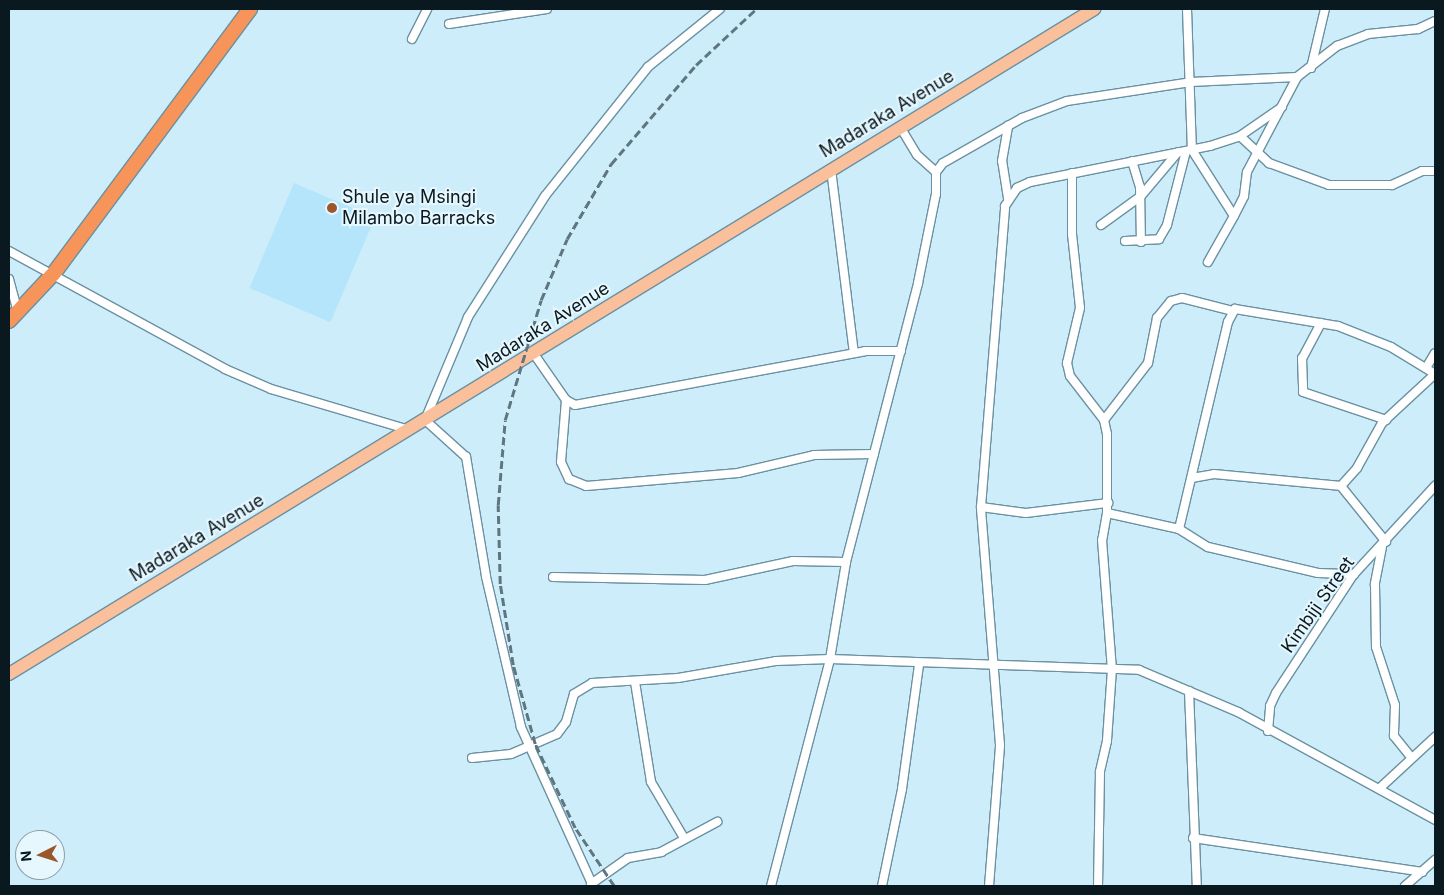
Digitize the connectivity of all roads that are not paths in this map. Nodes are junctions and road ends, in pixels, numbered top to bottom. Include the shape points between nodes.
1 (250, 9) edge
2 (427, 9) edge
3 (547, 9) edge
4 (720, 9) edge
5 (1094, 9) edge
6 (1187, 9) edge
7 (1326, 9) edge
8 (1435, 21) edge
9 (449, 24) dead end
10 (412, 40) dead end
11 (1311, 68) junction
12 (1297, 77) junction
13 (1191, 82) junction
14 (1282, 108) junction
15 (1008, 126) junction
16 (900, 127) junction
17 (1240, 136) junction
18 (1186, 151) junction
19 (1258, 155) junction
20 (1132, 161) junction
21 (831, 169) junction
22 (1435, 170) edge
23 (936, 172) junction
24 (1072, 173) junction
25 (1141, 196) junction
26 (1008, 198) junction
27 (1234, 216) junction
28 (1101, 225) dead end
29 (1125, 241) dead end
30 (1141, 242) junction
31 (9, 251) edge
32 (1208, 262) dead end
33 (54, 273) junction
34 (9, 279) edge
35 (17, 309) junction
36 (1233, 312) junction
37 (9, 321) edge
38 (1322, 323) junction
39 (901, 351) junction
40 (854, 353) junction
41 (534, 354) junction
42 (1435, 354) edge
43 (1426, 368) junction
44 (1435, 374) edge
45 (566, 400) junction
46 (424, 420) junction
47 (1104, 420) junction
48 (1386, 420) junction
49 (410, 430) junction
50 (874, 454) junction
51 (1192, 478) junction
52 (1341, 486) junction
53 (1435, 486) edge
54 (1108, 503) junction
55 (981, 507) junction
56 (1108, 512) junction
57 (1179, 529) junction
58 (1384, 545) junction
59 (846, 562) junction
60 (1354, 574) junction
61 (553, 577) dead end
62 (830, 659) junction
63 (992, 663) junction
64 (919, 665) junction
65 (1112, 669) junction
66 (9, 674) edge
67 (635, 682) junction
68 (1189, 691) junction
69 (1268, 731) junction
70 (1435, 737) edge
71 (530, 746) junction
72 (1410, 756) junction
73 (472, 758) dead end
74 (1381, 787) junction
75 (1435, 820) edge
76 (717, 822) dead end
77 (684, 838) junction
78 (1193, 838) junction
79 (1435, 860) edge
80 (1422, 872) junction
81 (592, 885) edge
82 (771, 886) edge
83 (882, 886) edge
84 (989, 886) edge
85 (1098, 886) edge
86 (1197, 886) edge
87 (1405, 886) edge

1 - 33 highway
2 - 10 street
3 - 9 street
4 - 46 street via 648,67 545,196 468,317
5 - 16 main road, Madaraka Avenue
6 - 13 street
7 - 11 street
8 - 11 street via 1412,31 1364,35 1334,48
11 - 12 street
12 - 13 street
12 - 14 street
13 - 15 street via 1068,101
13 - 18 street
14 - 17 street
14 - 19 street
15 - 23 street via 943,163
15 - 26 street via 1002,161
16 - 21 main road, Madaraka Avenue
16 - 23 street via 916,155
17 - 18 street
17 - 19 street
18 - 20 street
18 - 25 street
18 - 27 street
18 - 30 street via 1167,225 1159,239
19 - 22 street via 1287,171 1329,185 1392,184 1422,171
19 - 27 street via 1247,172 1244,196
20 - 24 street
20 - 25 street
21 - 40 street
21 - 41 main road, Madaraka Avenue
23 - 39 street via 929,234
24 - 26 street via 1030,182
24 - 47 street via 1072,234 1080,308 1067,364 1070,376
25 - 28 street
25 - 30 street
26 - 55 street via 994,316 990,438
27 - 32 street
29 - 30 street
31 - 33 street
33 - 35 highway
33 - 49 street via 225,369 272,389
34 - 35 street
35 - 37 highway
36 - 38 street via 1242,308
36 - 47 street via 1182,298 1171,301 1157,318 1148,363
36 - 51 street
38 - 43 street via 1382,343
38 - 48 street via 1302,358 1303,392
39 - 40 street
39 - 50 street
40 - 45 street via 581,405
41 - 45 street
41 - 46 main road, Madaraka Avenue
42 - 43 street
43 - 44 street
44 - 48 street
45 - 50 street via 561,462 569,479 586,486 738,473 814,455
46 - 49 main road, Madaraka Avenue
46 - 71 street via 466,457 510,682
47 - 54 street
48 - 52 street
49 - 66 main road, Madaraka Avenue
50 - 59 street
51 - 52 street via 1214,474
51 - 57 street
52 - 58 street
53 - 58 street, Kimbiji Street
54 - 55 street via 1026,513
54 - 56 street
55 - 63 street
56 - 57 street
56 - 65 street via 1103,568
57 - 60 street via 1208,547 1318,573
58 - 60 street, Kimbiji Street
58 - 72 street via 1375,584 1376,647 1395,705 1394,736
59 - 61 street via 793,561 705,580
59 - 62 street
60 - 69 street, Kimbiji Street via 1276,693 1270,706
62 - 64 street
62 - 67 street via 776,661
62 - 82 street
63 - 64 street
63 - 65 street
63 - 84 street via 1000,745
64 - 83 street via 902,789
65 - 68 street via 1139,670
65 - 85 street via 1107,741 1100,772
67 - 71 street via 584,684 574,694 563,728
67 - 77 street via 651,782
68 - 69 street
68 - 78 street
69 - 74 street
70 - 72 street
71 - 73 street via 503,756
71 - 81 street
72 - 74 street
74 - 75 street
76 - 77 street
77 - 81 street via 661,852 620,862
78 - 80 street
78 - 86 street
79 - 80 street
80 - 87 street

